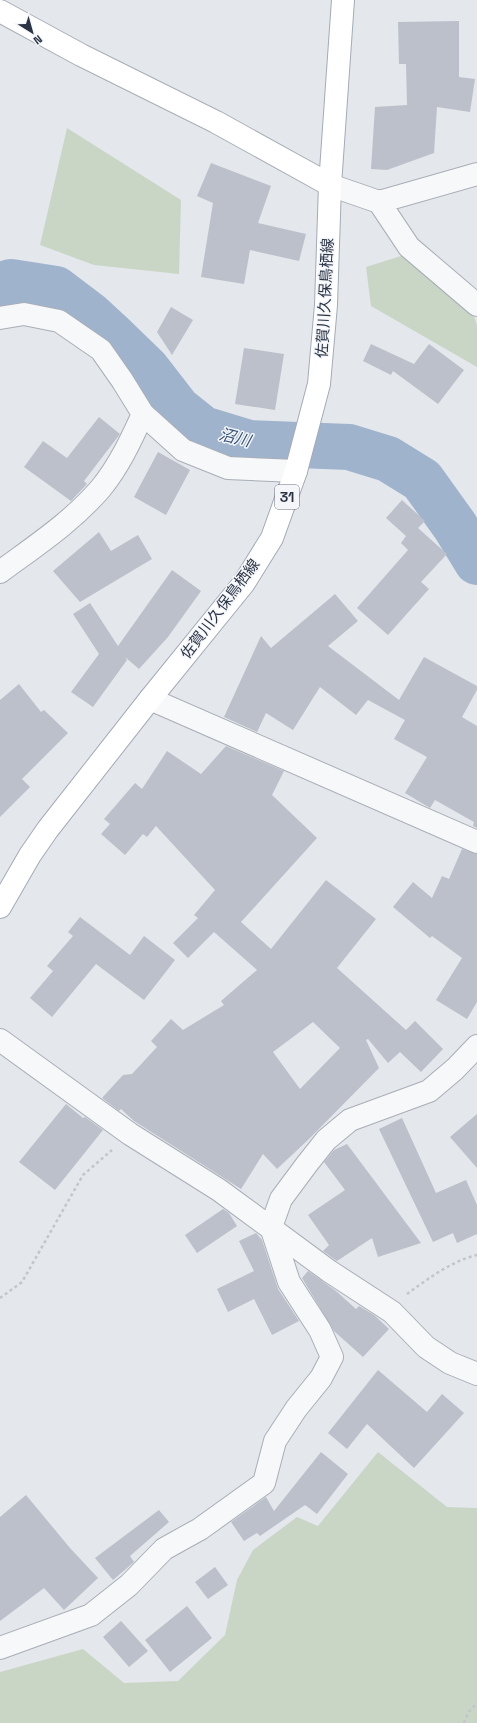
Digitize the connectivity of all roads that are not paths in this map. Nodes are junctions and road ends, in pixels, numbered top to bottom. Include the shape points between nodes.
1 (342, 0) edge
2 (0, 11) edge
3 (477, 174) edge
4 (330, 185) junction
5 (379, 202) junction
6 (477, 305) edge
7 (0, 318) edge
8 (143, 414) junction
9 (296, 471) junction
10 (0, 572) edge
11 (150, 699) junction
12 (477, 842) edge
13 (0, 906) edge
14 (0, 1040) edge
15 (477, 1046) edge
16 (271, 1227) junction
17 (477, 1374) edge
18 (0, 1648) edge

1 - 4 main road, 佐賀川久保鳥栖線 / 31
2 - 4 main road via 81,55 216,122
3 - 5 street
4 - 5 street
4 - 9 main road, 佐賀川久保鳥栖線 / 31 via 326,305 319,384
5 - 6 street via 409,248
7 - 8 street via 24,314 59,321 65,325 101,350
8 - 9 street via 184,450 228,468
8 - 10 street via 123,456 100,488 67,522
9 - 11 main road, 佐賀川久保鳥栖線 / 31 via 272,538 244,583
11 - 12 street
11 - 13 main road, 佐賀川久保鳥栖線 / 31 via 48,829
14 - 16 street via 130,1134 219,1190
15 - 16 street via 429,1091 350,1120 332,1135 306,1164 281,1199
16 - 17 street via 329,1271 388,1309 426,1347 450,1364
16 - 18 street via 289,1282 320,1330 332,1357 321,1378 275,1441 264,1483 200,1529 164,1549 129,1585 91,1615

